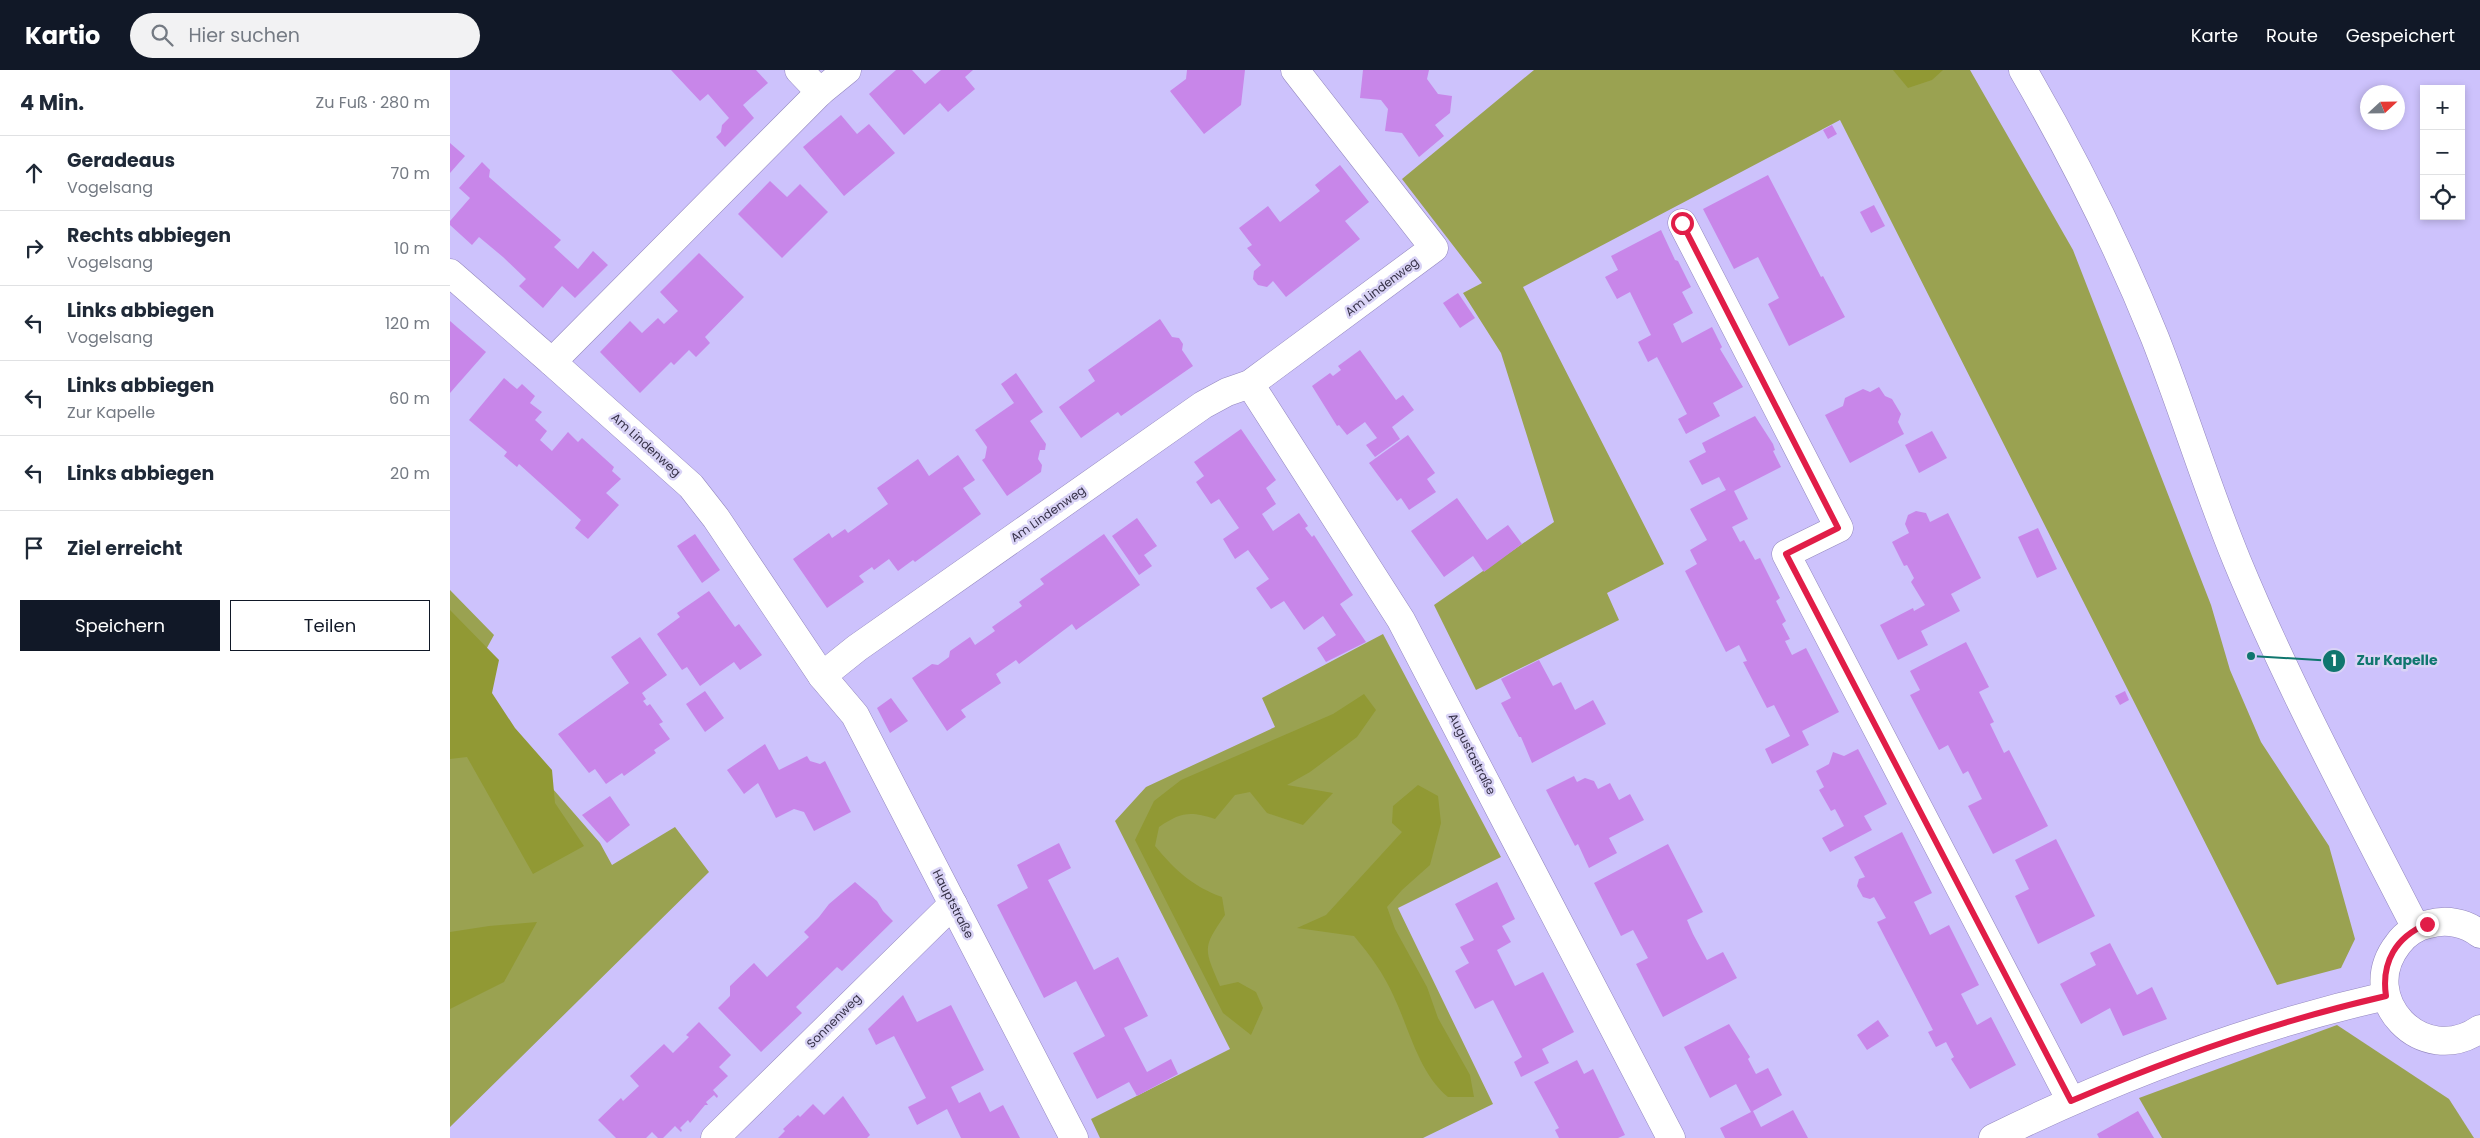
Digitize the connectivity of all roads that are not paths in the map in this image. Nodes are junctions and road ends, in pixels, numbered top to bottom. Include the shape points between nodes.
1 (799, 70) edge
2 (847, 70) edge
3 (1295, 70) edge
4 (2023, 70) edge
5 (820, 92) junction
6 (1682, 223) dead end
7 (450, 273) edge
8 (552, 362) junction
9 (1250, 384) junction
10 (822, 676) junction
11 (953, 904) junction
12 (2416, 928) junction
13 (2480, 934) edge
14 (2386, 996) junction
15 (2477, 1039) edge
16 (2071, 1101) junction
17 (715, 1138) edge
18 (1074, 1138) edge
19 (1671, 1138) edge
20 (1993, 1138) edge

1 - 5 street
2 - 5 street
3 - 9 street, Am Lindenweg via 1434,248
4 - 12 street via 2089,191 2134,290 2236,559 2283,666
5 - 8 street
6 - 16 street via 1838,528 1786,554
7 - 8 street, Am Lindenweg
8 - 10 street, Am Lindenweg via 691,486
9 - 10 street, Am Lindenweg via 1203,405 857,648
9 - 19 street, Augustastraße via 1401,620
10 - 11 street, Hauptstraße via 855,715
11 - 17 street, Sonnenweg
11 - 18 street, Hauptstraße
12 - 13 street via 2452,922
12 - 14 street via 2402,938 2392,952 2386,968
14 - 15 street via 2397,1019 2412,1032 2431,1040
14 - 16 street via 2233,1038 2154,1066
16 - 20 street

